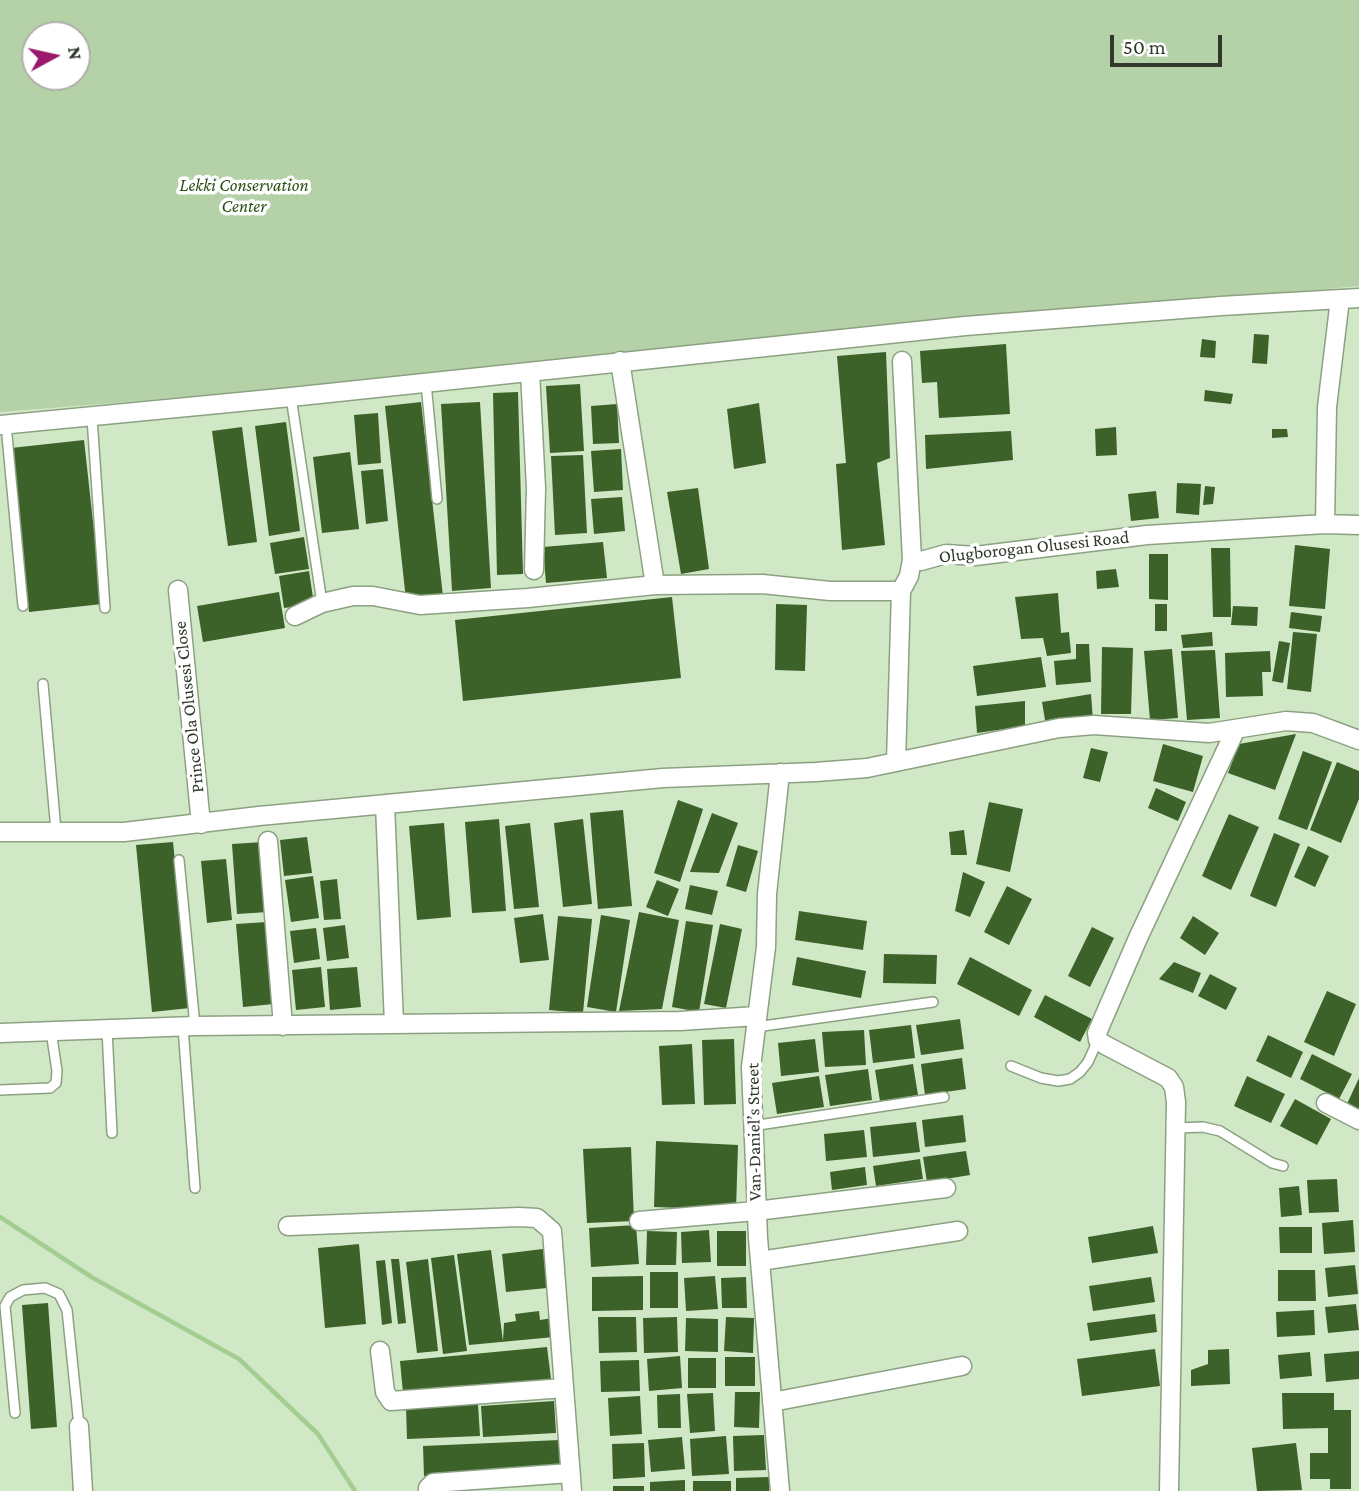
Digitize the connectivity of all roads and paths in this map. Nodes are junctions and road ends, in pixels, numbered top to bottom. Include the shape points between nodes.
1 (1359, 298) edge
2 (1340, 299) junction
3 (620, 361) junction
4 (902, 361) dead end
5 (530, 372) junction
6 (426, 383) junction
7 (291, 397) junction
8 (93, 418) junction
9 (3, 425) edge
10 (437, 499) dead end
11 (1325, 524) junction
12 (1359, 525) edge
13 (912, 560) junction
14 (534, 570) dead end
15 (655, 585) junction
16 (178, 590) dead end
17 (901, 591) junction
18 (322, 603) junction
19 (23, 606) dead end
20 (105, 608) dead end
21 (295, 616) dead end
22 (43, 684) dead end
23 (1235, 731) junction
24 (1359, 740) edge
25 (896, 762) junction
26 (780, 774) junction
27 (385, 804) junction
28 (201, 824) junction
29 (56, 831) junction
30 (0, 832) edge
31 (268, 841) dead end
32 (179, 860) dead end
33 (933, 1002) dead end
34 (756, 1022) junction
35 (394, 1024) junction
36 (189, 1026) junction
37 (283, 1026) junction
38 (107, 1029) junction
39 (51, 1031) junction
40 (0, 1033) edge
41 (1098, 1040) junction
42 (1011, 1066) dead end
43 (0, 1090) edge
44 (944, 1097) dead end
45 (1326, 1103) dead end
46 (1359, 1120) edge
47 (752, 1126) junction
48 (1177, 1128) junction
49 (111, 1133) dead end
50 (1283, 1166) dead end
51 (195, 1188) dead end
52 (946, 1188) dead end
53 (756, 1211) junction
54 (639, 1221) dead end
55 (288, 1226) dead end
56 (958, 1231) dead end
57 (760, 1261) junction
58 (380, 1352) dead end
59 (962, 1366) dead end
60 (564, 1388) junction
61 (772, 1402) junction
62 (15, 1413) dead end
63 (79, 1426) joint
64 (571, 1482) edge
65 (83, 1491) edge
66 (428, 1491) edge
67 (780, 1491) edge
68 (1169, 1491) edge

1 - 2 street
2 - 3 street via 965,326
2 - 11 street via 1327,407
3 - 5 street
3 - 15 street
4 - 13 street
5 - 6 street
5 - 14 street via 536,488
6 - 7 street
6 - 10 lane
7 - 8 street
7 - 18 lane
8 - 9 street
8 - 20 lane
9 - 19 lane
11 - 12 street, Olugborogan Olusesi Road
11 - 13 street, Olugborogan Olusesi Road via 1147,535
13 - 17 street
15 - 17 street via 762,584 831,591
15 - 18 street via 420,606 373,596
16 - 28 street, Prince Ola Olusesi Close
17 - 25 street
18 - 21 street
22 - 29 lane
23 - 24 street via 1286,721 1312,723
23 - 25 street via 1181,733 1094,725 1059,728
23 - 41 street via 1099,1025
25 - 26 street
26 - 27 street via 663,778
26 - 34 street, Van-Daniel’s Street
27 - 28 street
27 - 35 street
28 - 29 street via 124,832
29 - 30 street
31 - 37 street
32 - 36 lane
33 - 34 lane
34 - 35 street
34 - 47 street, Van-Daniel’s Street
35 - 37 street
36 - 37 street
36 - 38 street
36 - 51 lane
38 - 39 street
38 - 49 lane
39 - 40 street
39 - 43 lane via 56,1083 50,1088
41 - 42 lane via 1088,1062 1070,1079 1041,1078
41 - 48 street via 1168,1078 1174,1087
44 - 47 lane
45 - 46 street
47 - 53 street, Van-Daniel’s Street
48 - 50 lane via 1220,1131
48 - 68 street
52 - 53 street
53 - 54 street
53 - 57 street, Van-Daniel’s Street
55 - 60 street via 537,1218 552,1231
56 - 57 street
57 - 61 street, Van-Daniel’s Street
58 - 60 street via 391,1401
59 - 61 street
60 - 64 street
61 - 67 street, Van-Daniel’s Street
62 - 63 lane via 5,1306 23,1290 45,1289 59,1294 67,1310
63 - 65 street
64 - 66 street via 433,1483

